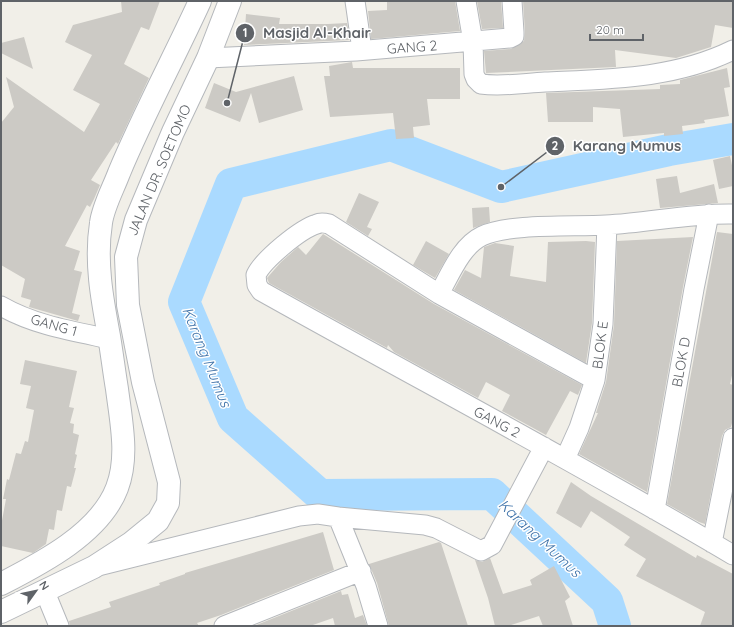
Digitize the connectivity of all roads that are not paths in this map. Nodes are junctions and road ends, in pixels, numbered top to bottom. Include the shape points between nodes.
1 (200, 1) edge
2 (230, 1) edge
3 (354, 1) edge
4 (466, 1) edge
5 (512, 1) edge
6 (473, 42) junction
7 (362, 50) junction
8 (733, 50) edge
9 (208, 58) junction
10 (709, 214) junction
11 (733, 214) edge
12 (607, 225) junction
13 (439, 294) junction
14 (1, 306) edge
15 (110, 339) junction
16 (595, 380) junction
17 (733, 438) edge
18 (540, 455) junction
19 (565, 458) junction
20 (655, 510) junction
21 (338, 516) junction
22 (712, 543) junction
23 (733, 555) edge
24 (94, 567) junction
25 (360, 571) junction
26 (1, 584) edge
27 (45, 592) junction
28 (1, 612) edge
29 (59, 626) edge
30 (224, 626) edge
31 (378, 626) edge

1 - 15 street via 127,156 101,221 98,263
2 - 9 street, JALAN DR. SOETOMO
3 - 7 street
4 - 6 street
5 - 6 street, GANG 2 via 513,37
6 - 7 street, GANG 2
6 - 8 street via 476,79 481,84 488,85 627,78 680,70
7 - 9 street, GANG 2
9 - 24 street, JALAN DR. SOETOMO via 136,220 126,257 128,305 143,382 169,482 168,503 150,529
10 - 11 street
10 - 12 street
10 - 20 street, BLOK D
12 - 13 street via 497,231 482,236 466,250
12 - 16 street, BLOK E via 604,302
13 - 16 street
13 - 18 street, GANG 2 via 329,224 320,223 293,238 258,271 256,281 261,291 409,374
14 - 15 street, GANG 1 via 16,314 56,327
15 - 26 street via 124,453 117,489 98,519 58,552
16 - 19 street, BLOK E via 579,428
17 - 22 street
18 - 19 street, GANG 2
18 - 21 street via 492,545 481,551 425,525
19 - 20 street, GANG 2
20 - 22 street, GANG 2
21 - 24 street via 300,516
21 - 25 street
22 - 23 street, GANG 2
24 - 27 street, JALAN DR. SOETOMO
25 - 30 street
25 - 31 street
27 - 28 street, JALAN DR. SOETOMO
27 - 29 street

